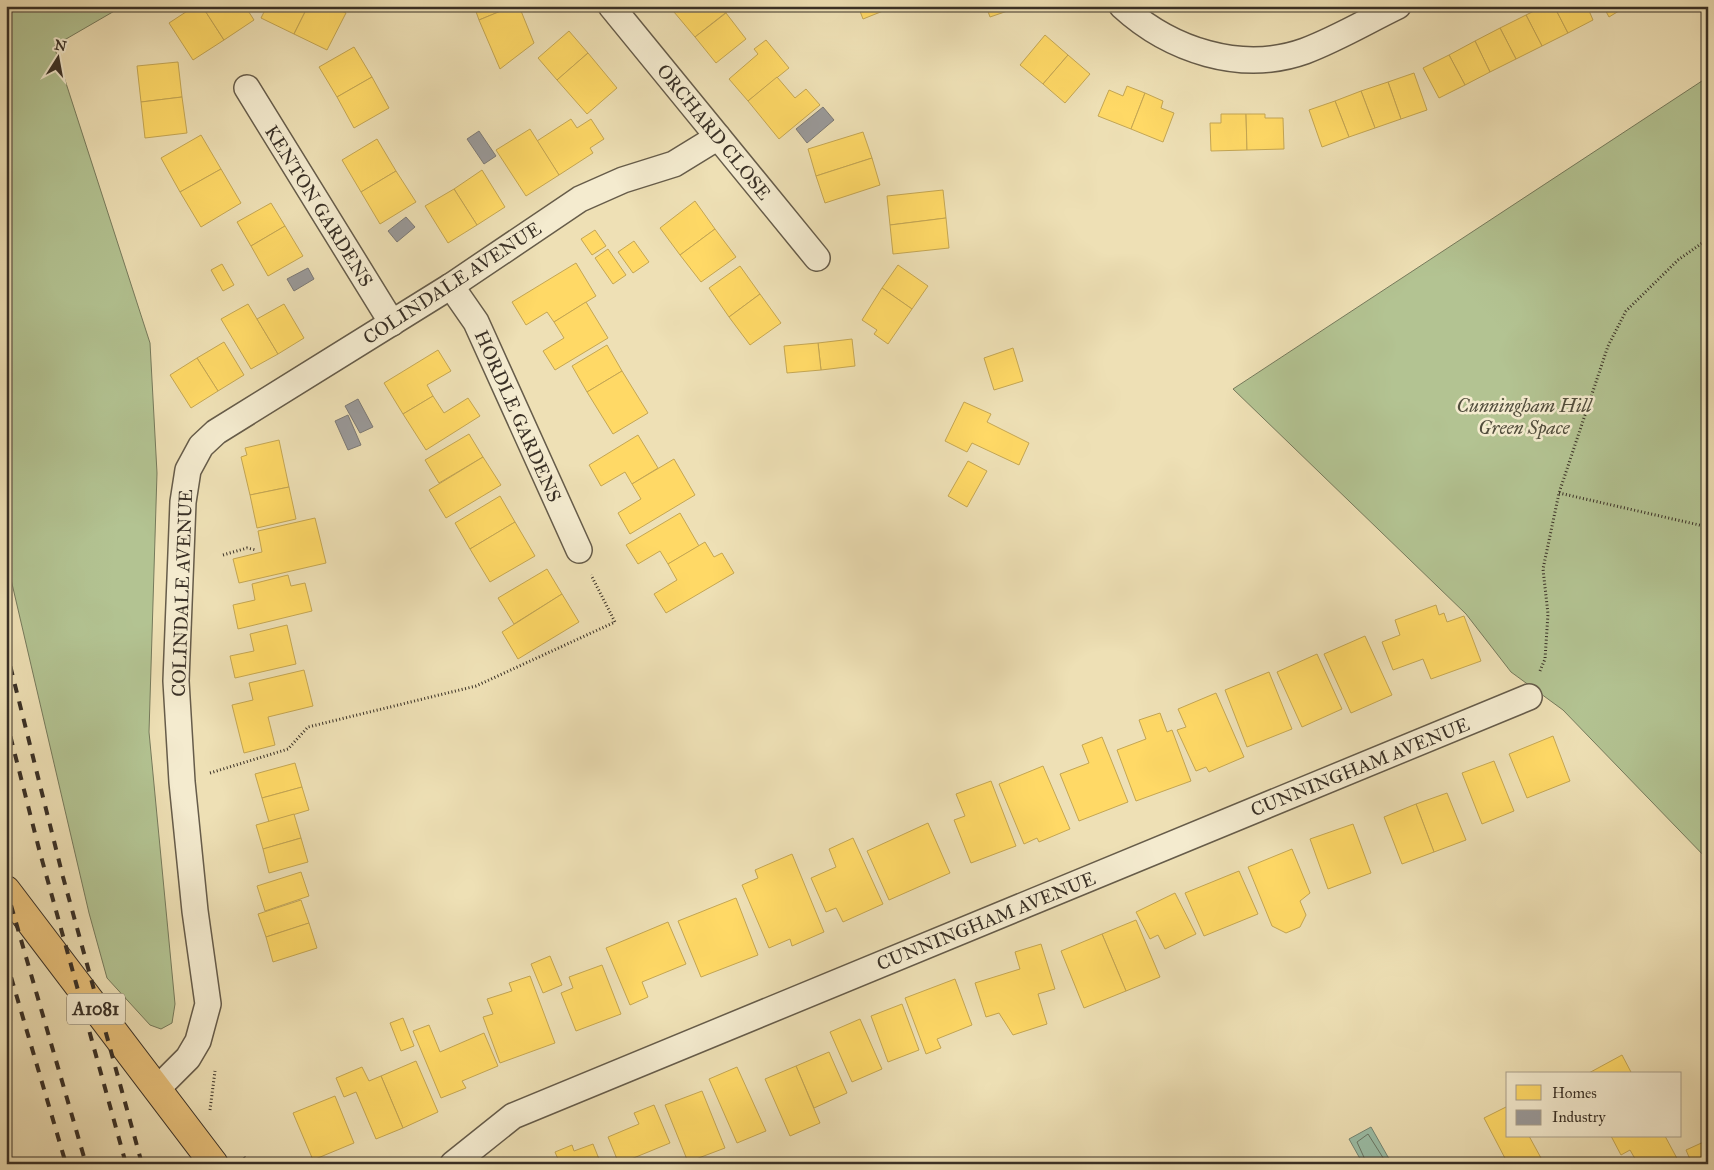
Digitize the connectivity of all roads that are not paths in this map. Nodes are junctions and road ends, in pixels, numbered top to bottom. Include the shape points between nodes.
1 (611, 6) edge
2 (1122, 6) edge
3 (1398, 6) edge
4 (246, 88) dead end
5 (718, 137) junction
6 (817, 258) dead end
7 (451, 286) junction
8 (392, 323) junction
9 (579, 550) road end
10 (1529, 697) road end
11 (6, 890) edge
12 (157, 1090) junction
13 (214, 1164) edge
14 (453, 1164) edge

1 - 5 street, ORCHARD CLOSE
2 - 3 street via 1142,25 1182,46 1228,59 1253,59 1304,51
4 - 8 street, KENTON GARDENS
5 - 6 street, ORCHARD CLOSE
5 - 7 street, COLINDALE AVENUE via 674,164 580,199
7 - 8 street, COLINDALE AVENUE
7 - 9 street, HORDLE GARDENS via 476,322
8 - 12 street, COLINDALE AVENUE via 216,432 201,446 188,470 183,502 176,682 182,782 208,1004 198,1041 188,1058
10 - 14 street, CUNNINGHAM AVENUE via 513,1116
11 - 12 main road, A1081
12 - 13 main road, A1081

